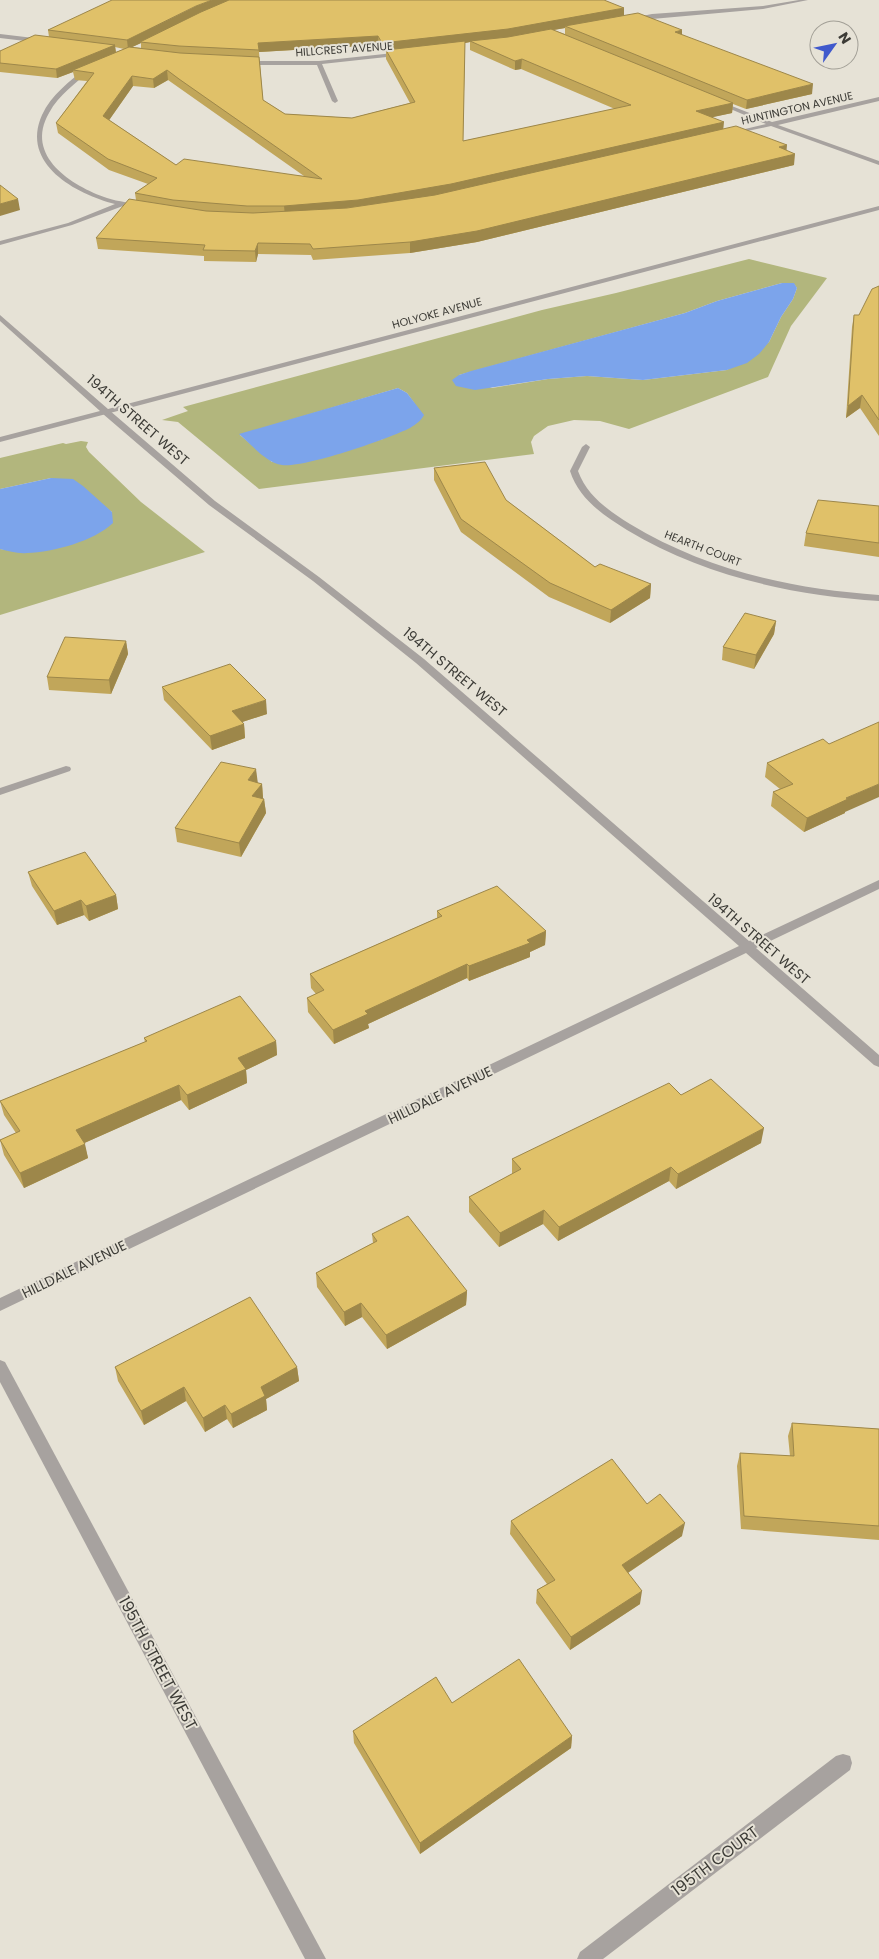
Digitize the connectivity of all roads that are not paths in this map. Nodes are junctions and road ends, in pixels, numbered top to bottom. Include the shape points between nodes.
1 (806, 0) edge
2 (623, 20) edge
3 (0, 36) edge
4 (46, 42) edge
5 (411, 54) edge
6 (319, 62) junction
7 (240, 63) edge
8 (98, 66) edge
9 (67, 78) edge
10 (708, 98) edge
11 (879, 99) edge
12 (335, 101) dead end
13 (771, 124) junction
14 (723, 135) edge
15 (879, 163) edge
16 (64, 187) dead end
17 (121, 204) junction
18 (879, 208) edge
19 (148, 210) edge
20 (0, 243) edge
21 (0, 318) edge
22 (106, 412) junction
23 (0, 440) edge
24 (586, 447) dead end
25 (879, 598) edge
26 (66, 769) dead end
27 (0, 792) edge
28 (879, 884) edge
29 (746, 948) junction
30 (879, 1062) edge
31 (0, 1305) edge
32 (0, 1367) edge
33 (843, 1763) dead end
34 (316, 1959) edge
35 (587, 1959) edge

1 - 2 street via 766,7
3 - 4 street
5 - 6 street, HILLCREST AVENUE
6 - 7 street, HILLCREST AVENUE
6 - 12 street
8 - 9 street
10 - 13 street
11 - 13 street, HUNTINGTON AVENUE
13 - 14 street, HUNTINGTON AVENUE
13 - 15 street
16 - 17 street
17 - 19 street
17 - 20 street via 70,224
18 - 22 street, HOLYOKE AVENUE
21 - 22 street, 194TH STREET WEST
22 - 23 street, HOLYOKE AVENUE
22 - 29 street, 194TH STREET WEST via 212,503 420,661
24 - 25 street, HEARTH COURT via 574,472 576,481 608,514 652,541 756,578 811,590
26 - 27 street
28 - 29 street, HILLDALE AVENUE
29 - 30 street, 194TH STREET WEST
29 - 31 street, HILLDALE AVENUE
32 - 34 street, 195TH STREET WEST
33 - 35 street, 195TH COURT

